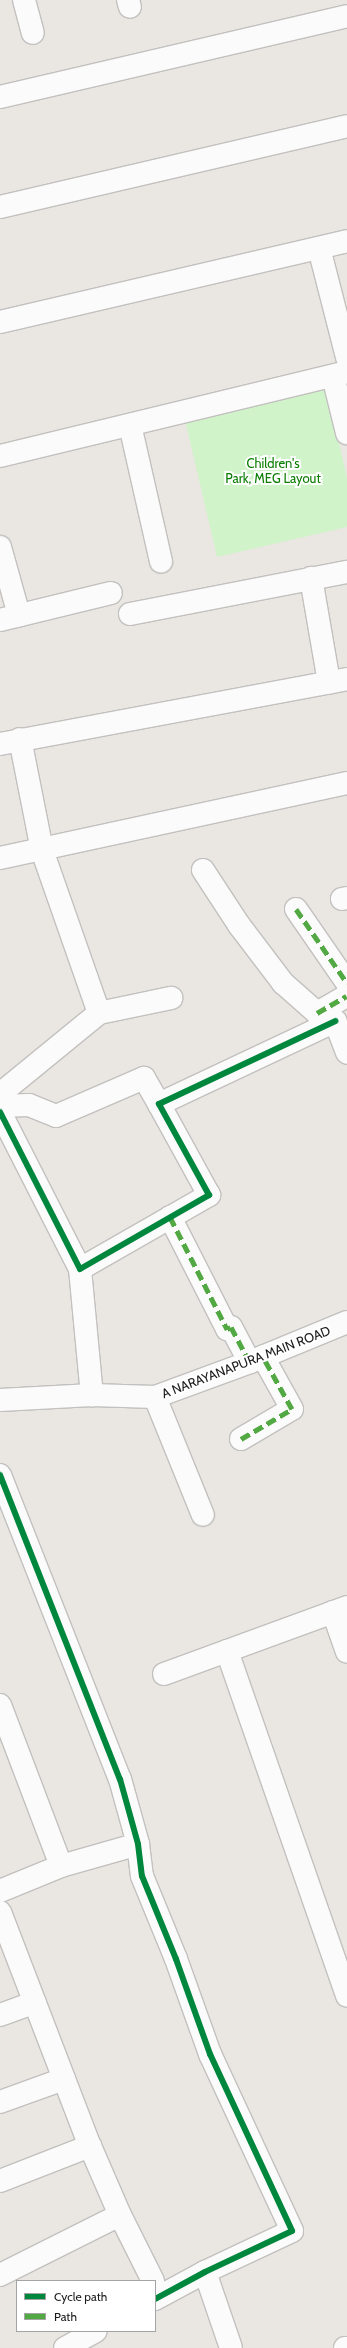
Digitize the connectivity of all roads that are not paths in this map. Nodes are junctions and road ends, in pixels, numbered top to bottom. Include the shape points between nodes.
1 (24, 0) edge
2 (347, 16) edge
3 (33, 33) dead end
4 (0, 97) edge
5 (347, 126) edge
6 (0, 207) edge
7 (347, 241) edge
8 (319, 248) junction
9 (0, 322) edge
10 (347, 357) edge
11 (340, 374) edge
12 (130, 424) junction
13 (347, 433) edge
14 (0, 456) edge
15 (0, 547) edge
16 (161, 562) dead end
17 (347, 572) edge
18 (311, 578) junction
19 (110, 593) dead end
20 (130, 614) dead end
21 (10, 617) edge
22 (338, 681) edge
23 (10, 741) edge
24 (347, 783) edge
25 (42, 850) junction
26 (0, 858) edge
27 (203, 870) dead end
28 (296, 909) dead end
29 (347, 983) edge
30 (347, 996) edge
31 (171, 998) dead end
32 (99, 1013) junction
33 (326, 1017) junction
34 (347, 1053) edge
35 (0, 1094) edge
36 (159, 1104) junction
37 (0, 1106) edge
38 (0, 1112) edge
39 (170, 1217) junction
40 (80, 1269) junction
41 (347, 1322) edge
42 (257, 1359) junction
43 (92, 1395) junction
44 (155, 1397) junction
45 (0, 1400) edge
46 (240, 1439) dead end
47 (0, 1475) edge
48 (203, 1515) dead end
49 (340, 1609) edge
50 (227, 1651) junction
51 (347, 1652) edge
52 (164, 1674) dead end
53 (0, 1705) edge
54 (138, 1844) junction
55 (61, 1866) junction
56 (0, 1891) edge
57 (1, 1919) edge
58 (347, 1996) edge
59 (35, 2002) junction
60 (0, 2015) edge
61 (64, 2079) junction
62 (0, 2102) edge
63 (90, 2146) junction
64 (0, 2181) edge
65 (120, 2214) junction
66 (205, 2272) junction
67 (0, 2276) edge
68 (151, 2280) edge
69 (156, 2290) edge
70 (94, 2332) edge
71 (65, 2348) edge
72 (231, 2348) edge

1 - 3 street
2 - 4 street
5 - 6 street
7 - 8 street
8 - 9 street
8 - 10 street
11 - 12 street
11 - 13 street
12 - 14 street
12 - 16 street
15 - 21 street
17 - 18 street
18 - 20 street
18 - 22 street
19 - 21 street
22 - 23 street
23 - 25 street
24 - 25 street
25 - 26 street
25 - 32 street
27 - 33 street via 239,925 283,983
28 - 29 street
30 - 33 street
31 - 32 street
32 - 35 street
33 - 34 street
33 - 36 street
36 - 37 street via 144,1078 56,1116 29,1105
36 - 39 street via 209,1195
38 - 40 street
39 - 40 street
39 - 42 street via 227,1329 231,1327
40 - 43 street
41 - 42 street, A NARAYANAPURA MAIN ROAD
42 - 44 street, A NARAYANAPURA MAIN ROAD
42 - 46 street via 292,1408
43 - 44 street, A NARAYANAPURA MAIN ROAD
43 - 45 street, A NARAYANAPURA MAIN ROAD
44 - 48 street
47 - 54 street via 120,1779
49 - 50 street
49 - 51 street
50 - 52 street
50 - 58 street
53 - 55 street
54 - 55 street
54 - 66 street via 142,1876 176,1959 210,2054 292,2231
55 - 56 street
57 - 59 street
59 - 60 street
59 - 61 street
61 - 62 street
61 - 63 street
63 - 64 street
63 - 65 street
65 - 67 street
65 - 68 street
66 - 69 street
66 - 72 street
70 - 71 street

